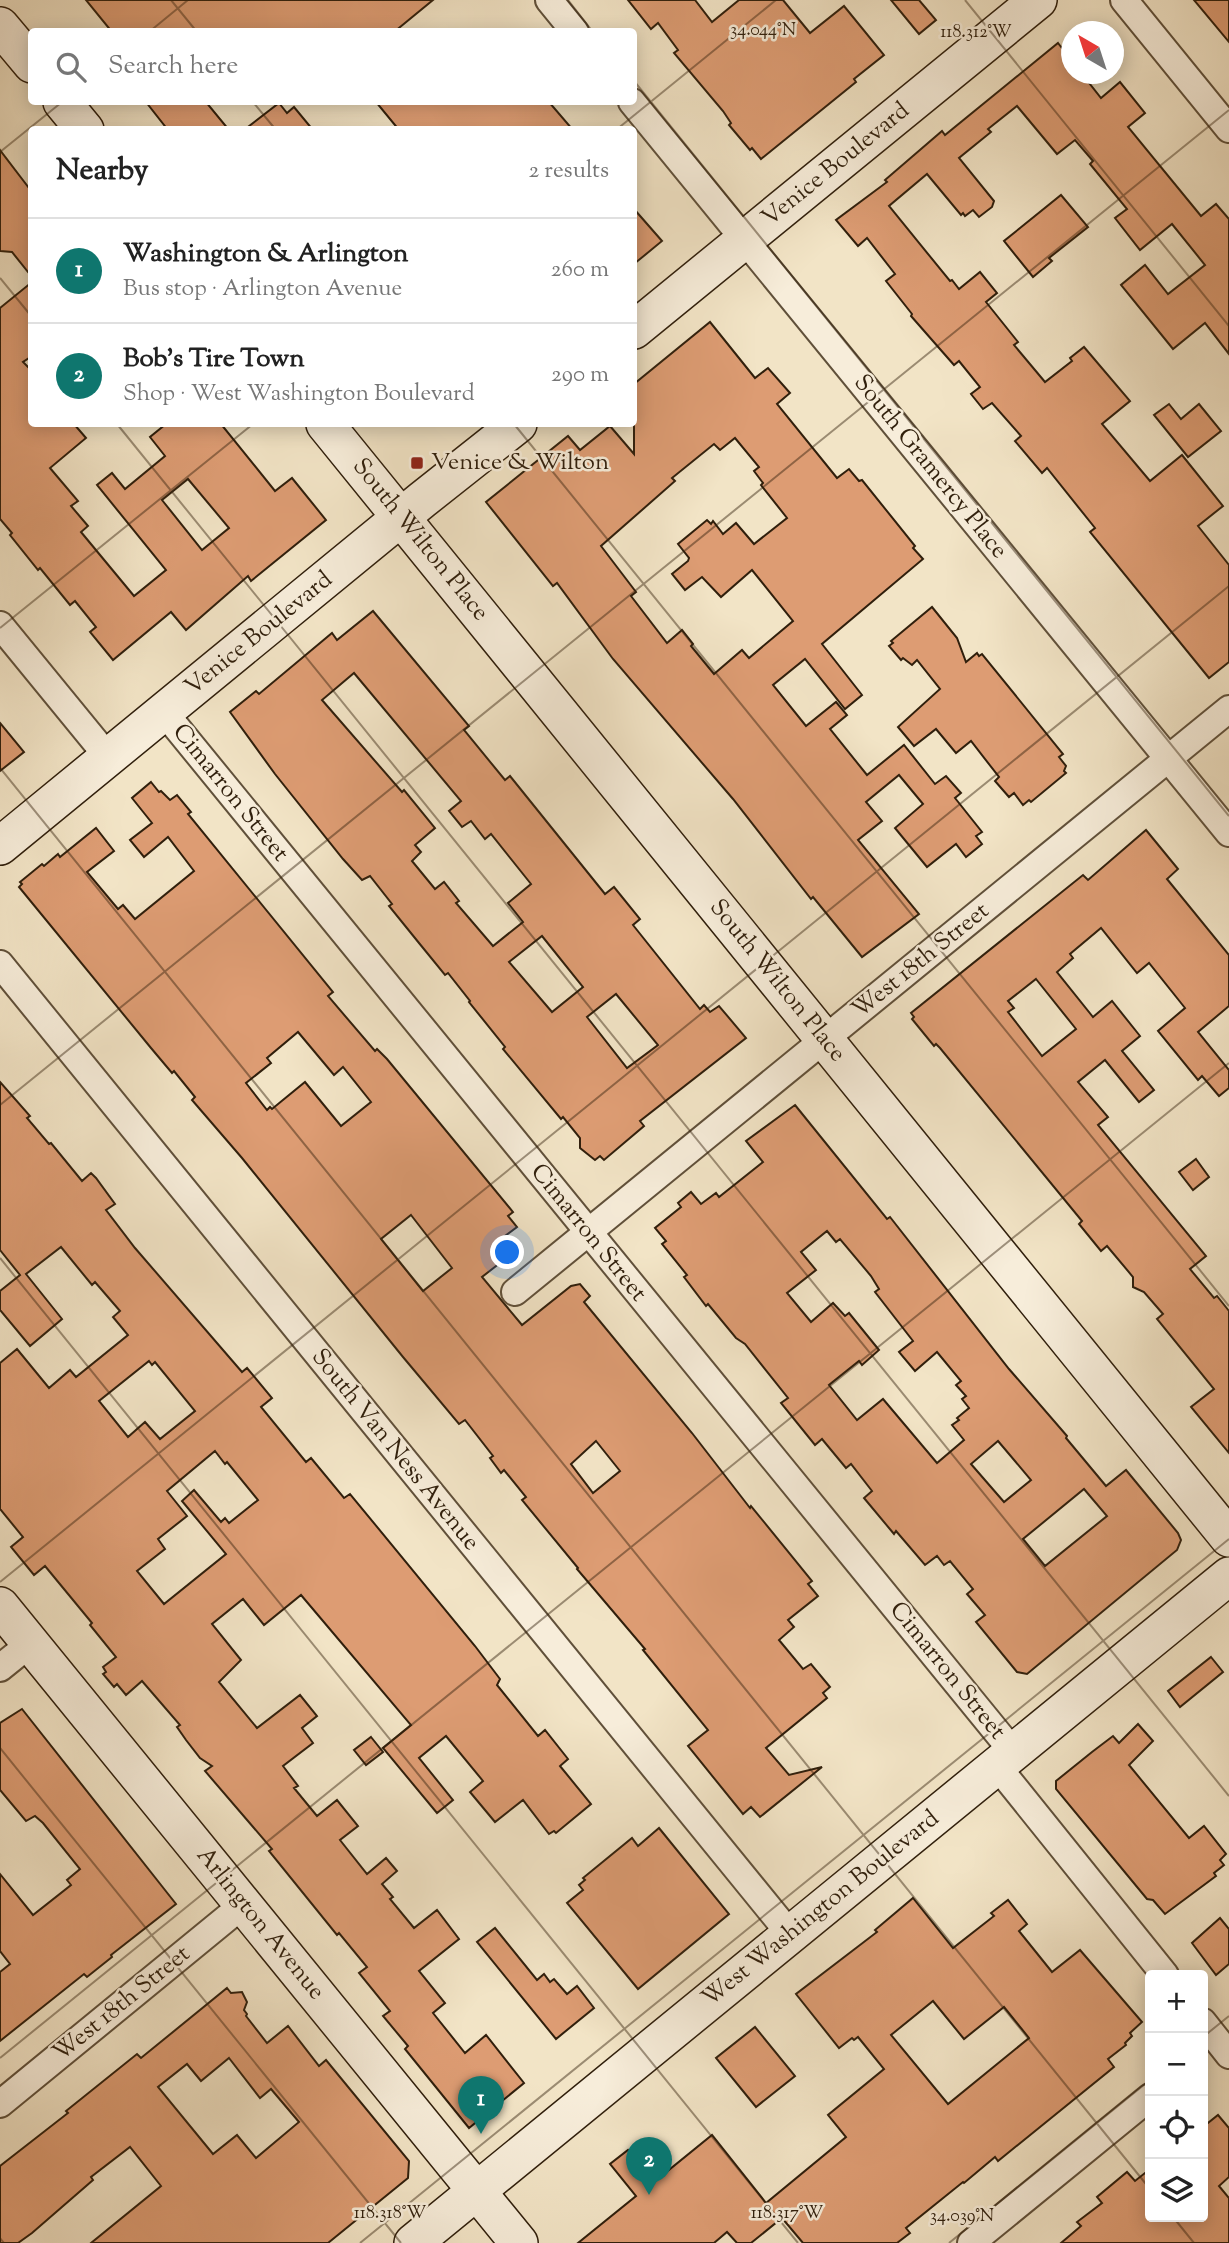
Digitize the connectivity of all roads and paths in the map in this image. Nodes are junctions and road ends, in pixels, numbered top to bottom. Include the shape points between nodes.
1 (549, 0) edge
2 (1038, 0) edge
3 (1124, 0) edge
4 (0, 26) edge
5 (572, 28) edge
6 (28, 59) edge
7 (64, 105) edge
8 (634, 105) edge
9 (82, 126) edge
10 (1229, 129) edge
11 (744, 239) junction
12 (637, 328) edge
13 (326, 427) edge
14 (514, 427) edge
15 (402, 518) junction
16 (0, 625) edge
17 (1229, 709) edge
18 (164, 712) junction
19 (108, 757) junction
20 (1168, 759) junction
21 (1229, 833) edge
22 (0, 846) edge
23 (0, 964) edge
24 (824, 1040) junction
25 (587, 1233) junction
26 (515, 1292) dead end
27 (1229, 1538) edge
28 (1229, 1576) edge
29 (0, 1606) edge
30 (31, 1643) junction
31 (0, 1668) edge
32 (1005, 1760) junction
33 (244, 1904) junction
34 (790, 1934) junction
35 (1161, 1970) edge
36 (1145, 2101) edge
37 (0, 2104) edge
38 (477, 2191) junction
39 (413, 2243) edge
40 (519, 2243) edge
41 (971, 2243) edge

1 - 5 street
2 - 11 main road, Venice Boulevard
3 - 10 street
4 - 6 main road
7 - 9 main road
8 - 11 street, South Gramercy Place
11 - 12 main road, Venice Boulevard
11 - 20 street, South Gramercy Place
13 - 15 main road, South Wilton Place
14 - 15 main road, Venice Boulevard
15 - 18 main road, Venice Boulevard
15 - 24 main road, South Wilton Place
16 - 19 street
17 - 20 street, West 18th Street
18 - 19 main road, Venice Boulevard
18 - 25 street, Cimarron Street
19 - 22 main road, Venice Boulevard
20 - 21 street, South Gramercy Place
20 - 24 street, West 18th Street
23 - 34 street, South Van Ness Avenue
24 - 25 street, West 18th Street
24 - 27 main road, South Wilton Place
25 - 26 street, West 18th Street
25 - 32 street, Cimarron Street
28 - 32 main road, West Washington Boulevard
29 - 30 main road, Arlington Avenue
30 - 31 street
30 - 33 main road, Arlington Avenue
32 - 34 main road, West Washington Boulevard
32 - 35 street, Cimarron Street
33 - 37 street, West 18th Street
33 - 38 main road, Arlington Avenue
34 - 38 main road, West Washington Boulevard
36 - 41 street
38 - 39 main road, West Washington Boulevard
38 - 40 main road, Arlington Avenue

